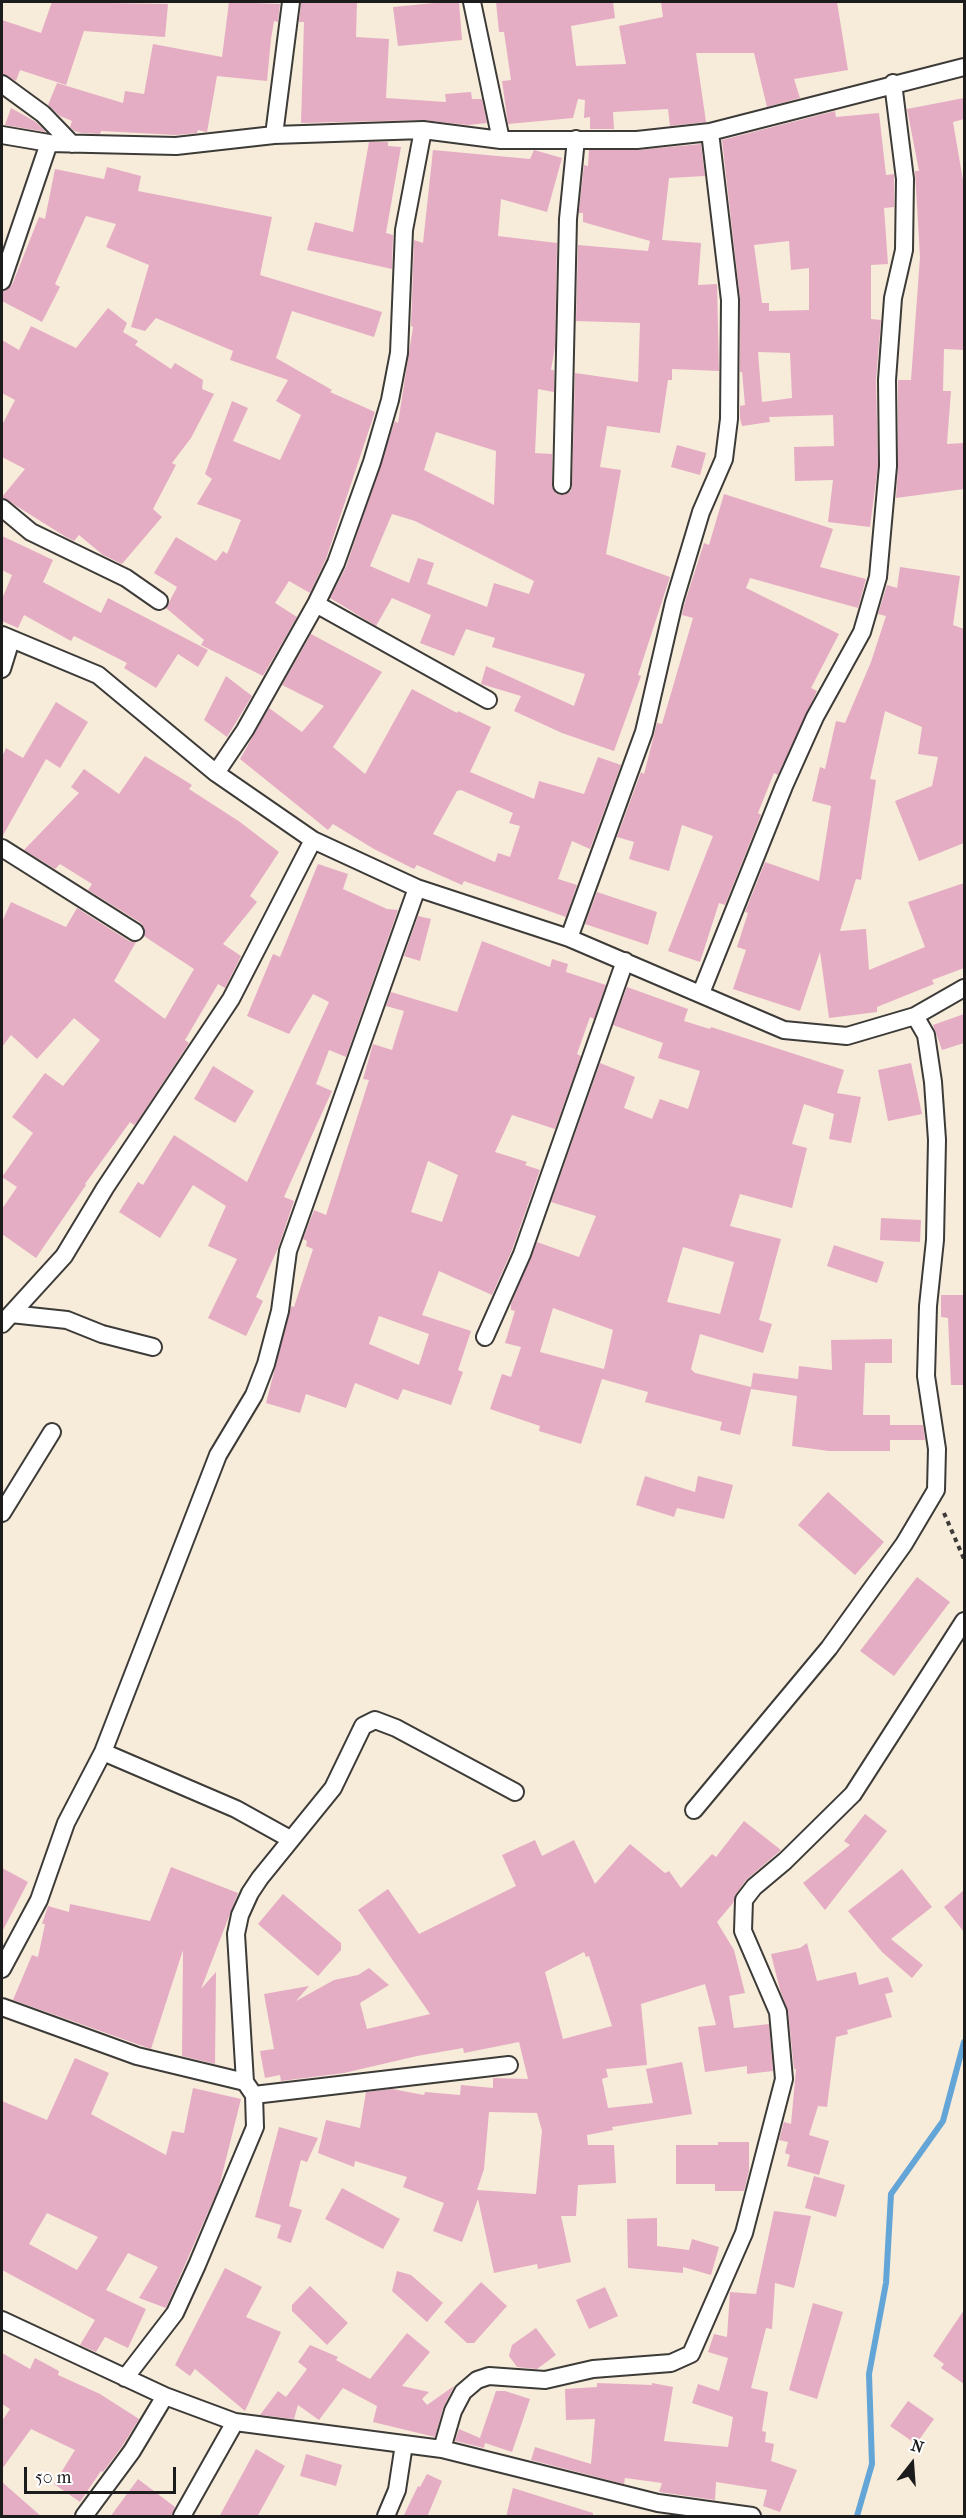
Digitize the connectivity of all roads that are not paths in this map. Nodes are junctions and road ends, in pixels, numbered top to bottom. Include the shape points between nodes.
1 (291, 2) edge
2 (472, 2) edge
3 (964, 67) edge
4 (893, 83) junction
5 (2, 84) edge
6 (423, 130) junction
7 (710, 132) junction
8 (2, 135) edge
9 (274, 135) junction
10 (576, 139) junction
11 (501, 140) junction
12 (49, 142) junction
13 (72, 144) junction
14 (2, 281) edge
15 (562, 485) dead end
16 (2, 508) edge
17 (159, 600) dead end
18 (316, 604) junction
19 (6, 638) edge
20 (2, 669) edge
21 (488, 700) dead end
22 (216, 773) junction
23 (313, 840) junction
24 (2, 848) edge
25 (417, 888) junction
26 (135, 932) dead end
27 (569, 938) junction
28 (625, 961) junction
29 (964, 988) edge
30 (701, 993) junction
31 (915, 1016) junction
32 (6, 1319) edge
33 (485, 1337) dead end
34 (153, 1347) dead end
35 (52, 1432) dead end
36 (2, 1513) edge
37 (964, 1621) edge
38 (103, 1752) junction
39 (515, 1792) dead end
40 (694, 1810) dead end
41 (290, 1839) junction
42 (2, 1969) edge
43 (2, 2007) edge
44 (509, 2065) dead end
45 (250, 2088) junction
46 (2, 2320) edge
47 (125, 2379) junction
48 (165, 2396) junction
49 (235, 2422) junction
50 (404, 2444) junction
51 (442, 2449) junction
52 (84, 2517) edge
53 (182, 2517) edge
54 (386, 2517) edge
55 (752, 2517) edge

1 - 9 street
2 - 11 street
3 - 4 street
4 - 7 street
4 - 30 street via 905,179 904,250 893,298 888,466 878,577 862,632 815,717 784,786
5 - 13 street via 43,114
6 - 9 street
6 - 11 street
6 - 18 street via 404,230 399,353 390,400 336,563
7 - 10 street via 637,140
7 - 27 street via 730,300 729,419 724,459 701,512 644,732
8 - 12 street
9 - 13 street via 176,146
10 - 11 street
10 - 15 street via 568,219
12 - 13 street
12 - 14 street
16 - 17 street via 31,532 126,578
18 - 21 street
18 - 22 street via 245,730
19 - 20 street
19 - 22 street via 99,675
22 - 23 street
23 - 25 street
23 - 32 street via 231,999 64,1256
24 - 26 street
25 - 27 street
25 - 38 street via 288,1251 280,1311 266,1364 254,1395 218,1455
27 - 28 street
28 - 30 street
28 - 33 street via 522,1254
29 - 31 street
30 - 31 street via 784,1030 847,1036
31 - 40 street via 926,1035 937,1140 926,1376 937,1449 936,1490 904,1544 829,1648
32 - 34 street via 67,1320
35 - 36 street
37 - 51 street via 853,1794 744,1900 743,1931 778,2012 784,2079 744,2233 691,2354 672,2363 593,2369 545,2380 489,2376 477,2380 453,2411
38 - 41 street via 236,1809
38 - 42 street via 66,1823 39,1900
39 - 41 street via 375,1720 363,1726 333,1788
41 - 45 street via 250,1893 236,1934
43 - 45 street via 137,2056
44 - 45 street
45 - 47 street via 255,2127 197,2265 175,2313
46 - 47 street
47 - 48 street
48 - 49 street
48 - 52 street via 132,2451
49 - 50 street
49 - 53 street
50 - 51 street
50 - 54 street via 397,2490
51 - 55 street via 658,2503

